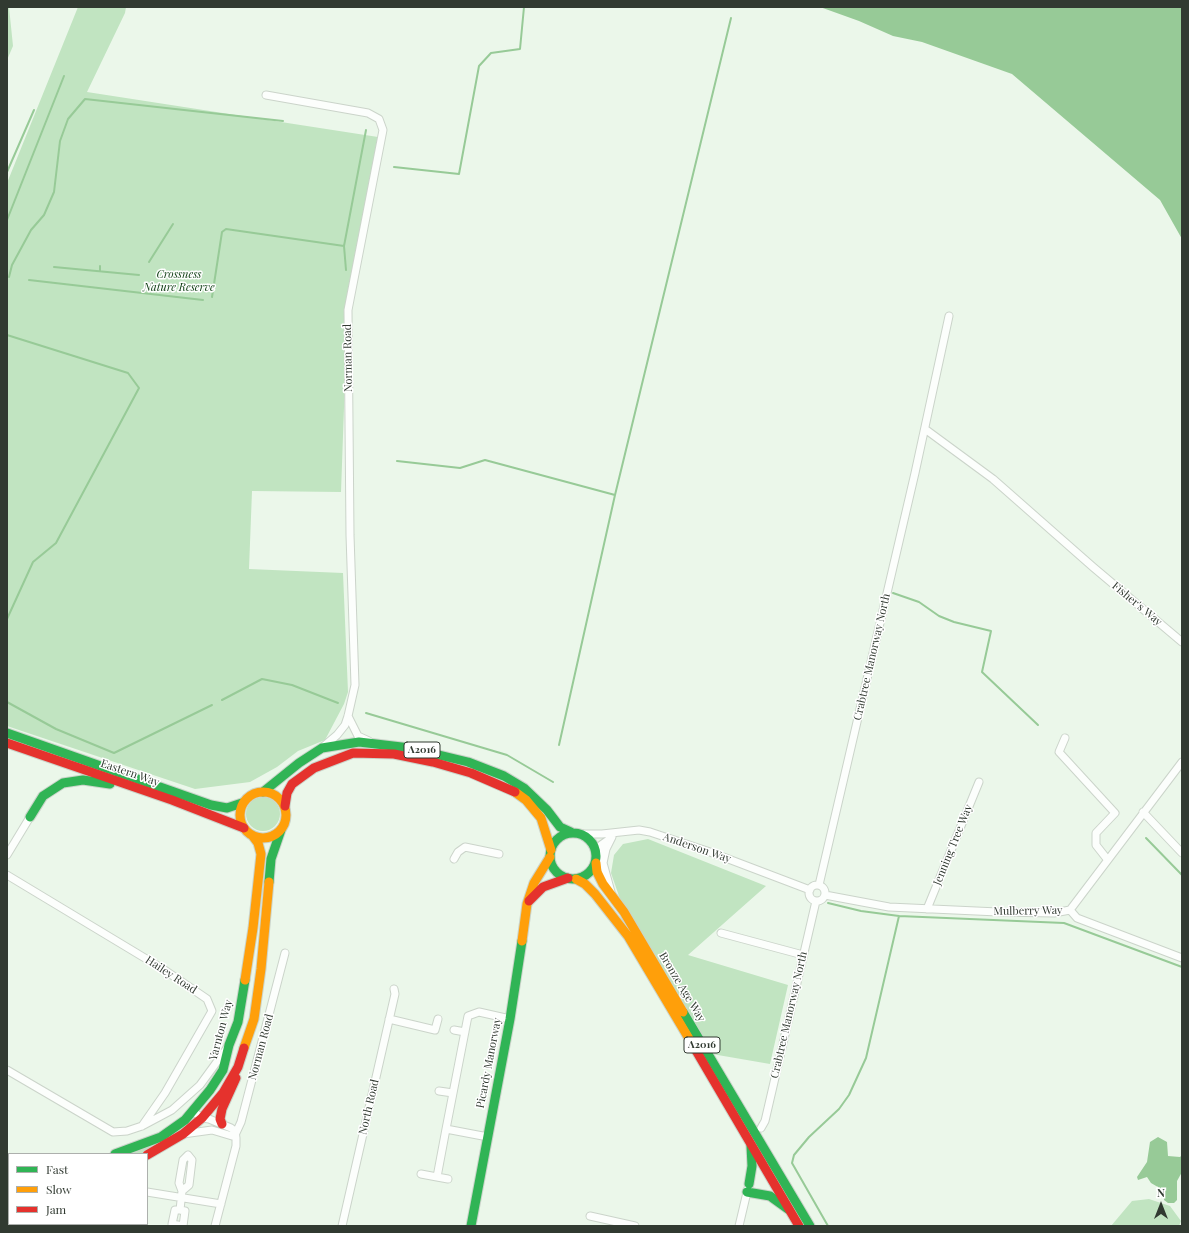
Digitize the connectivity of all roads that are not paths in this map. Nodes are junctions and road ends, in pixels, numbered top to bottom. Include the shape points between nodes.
1 (266, 95) dead end
2 (949, 316) dead end
3 (925, 428) junction
4 (1182, 642) edge
5 (349, 712) junction
6 (7, 733) edge
7 (1065, 738) dead end
8 (7, 743) edge
9 (372, 743) junction
10 (322, 748) junction
11 (1182, 762) edge
12 (978, 782) dead end
13 (263, 792) junction
14 (172, 800) junction
15 (242, 803) junction
16 (285, 806) junction
17 (1143, 812) junction
18 (30, 817) joint
19 (244, 828) junction
20 (281, 830) junction
21 (570, 832) junction
22 (619, 832) junction
23 (580, 834) junction
24 (252, 835) junction
25 (612, 837) junction
26 (1182, 853) edge
27 (499, 854) dead end
28 (550, 854) junction
29 (7, 855) edge
30 (454, 858) dead end
31 (1107, 859) junction
32 (596, 860) junction
33 (7, 875) edge
34 (572, 879) junction
35 (819, 885) junction
36 (810, 890) junction
37 (825, 895) junction
38 (614, 899) junction
39 (816, 901) junction
40 (527, 904) junction
41 (927, 909) junction
42 (1070, 910) junction
43 (721, 933) dead end
44 (285, 955) dead end
45 (803, 955) junction
46 (1182, 958) edge
47 (394, 989) dead end
48 (389, 1018) junction
49 (438, 1019) dead end
50 (510, 1019) junction
51 (454, 1030) dead end
52 (464, 1032) junction
53 (229, 1045) junction
54 (238, 1067) junction
55 (7, 1070) edge
56 (439, 1090) dead end
57 (453, 1093) junction
58 (194, 1112) junction
59 (202, 1118) junction
60 (222, 1124) junction
61 (142, 1126) junction
62 (760, 1128) dead end
63 (446, 1129) junction
64 (212, 1130) junction
65 (183, 1134) junction
66 (235, 1135) junction
67 (488, 1137) junction
68 (751, 1145) junction
69 (118, 1153) edge
70 (148, 1154) edge
71 (421, 1174) dead end
72 (437, 1177) junction
73 (448, 1179) dead end
74 (748, 1188) junction
75 (148, 1192) edge
76 (182, 1194) junction
77 (221, 1204) junction
78 (180, 1210) dead end
79 (791, 1212) junction
80 (590, 1216) dead end
81 (215, 1226) edge
82 (342, 1226) edge
83 (471, 1226) edge
84 (635, 1226) edge
85 (739, 1226) edge
86 (799, 1226) edge
87 (810, 1226) edge

1 - 5 street, Norman Road via 368,113 379,119 383,130 348,310 350,551 355,669
2 - 3 street, Crabtree Manorway North
3 - 4 street, Fisher's Way via 994,479
3 - 35 street, Crabtree Manorway North
5 - 9 street via 358,736
5 - 10 street, Norman Road via 345,725
6 - 15 main road, Eastern Way via 211,805 227,808
7 - 31 street via 1059,752 1115,813 1096,833 1096,845
8 - 14 main road, Eastern Way
9 - 10 main road, A2016 via 346,742
9 - 21 main road, A2016 via 441,754 504,776 524,788 560,827
10 - 13 main road, A2016
11 - 17 street, Mulberry Way
12 - 41 street, Jenning Tree Way
13 - 15 main road via 252,794
13 - 16 main road via 276,795
14 - 18 main road via 105,783 74,781 53,788 43,796
14 - 19 main road, Eastern Way
15 - 19 main road via 240,817
16 - 20 main road via 286,817
16 - 28 main road, A2016 via 287,793 292,784 314,768 353,754 394,754 471,773 514,791 526,800 541,818 549,840
17 - 26 street
17 - 31 street, Mulberry Way
18 - 29 street
19 - 24 main road
20 - 24 main road via 268,838
20 - 54 main road via 271,864 254,1019
21 - 23 main road
21 - 28 main road via 559,836
22 - 23 street, Anderson Way
22 - 25 street
22 - 36 street, Anderson Way via 639,830 659,834
23 - 32 main road via 593,842
24 - 53 main road, Yarnton Way via 260,848 261,860 249,965 238,1022
25 - 32 street via 601,845
25 - 38 street via 603,863
27 - 30 street via 465,847
28 - 34 main road via 554,869 560,875
28 - 40 main road, Picardy Manorway via 534,883
31 - 42 street, Mulberry Way
32 - 34 main road via 589,874
32 - 38 main road, Bronze Age Way / A2016 via 597,872
33 - 61 street, Hailey Road via 207,999 212,1011 165,1093
34 - 40 main road via 552,882 536,893
34 - 68 main road, Bronze Age Way / A2016 via 585,884 595,894 628,936
35 - 36 street
35 - 37 street
36 - 39 street via 809,895
37 - 39 street
37 - 41 street, Mulberry Way via 888,907
38 - 87 main road, Bronze Age Way / A2016
39 - 45 street, Crabtree Manorway North
40 - 50 main road, Picardy Manorway
41 - 42 street, Mulberry Way via 1054,913
42 - 46 street via 1077,918
43 - 45 street
44 - 66 street, Norman Road via 241,1122
45 - 62 street, Crabtree Manorway North via 765,1121
47 - 48 street, North Road
48 - 49 street via 435,1030
48 - 82 street, North Road
50 - 52 street via 479,1012 468,1016
50 - 67 main road, Picardy Manorway
51 - 52 street
52 - 57 street
53 - 58 main road, Yarnton Way via 223,1070
53 - 61 street via 200,1085 172,1110
54 - 59 main road via 223,1093
54 - 60 main road via 233,1088 222,1109
55 - 61 street via 114,1132
56 - 57 street
57 - 63 street
58 - 59 street
58 - 69 main road, Yarnton Way via 161,1137
59 - 60 street
59 - 64 street via 205,1125
59 - 65 main road
60 - 66 street via 235,1131
63 - 67 street
63 - 72 street
64 - 65 street
64 - 66 street
65 - 70 main road
66 - 77 street, Norman Road via 236,1146
67 - 83 main road, Picardy Manorway
68 - 74 main road via 752,1166
68 - 79 main road, Bronze Age Way / A2016
71 - 72 street
72 - 73 street
74 - 79 main road via 770,1196
74 - 85 street
75 - 76 street
76 - 77 street
76 - 78 street
77 - 81 street, Norman Road
79 - 86 main road, Bronze Age Way / A2016
80 - 84 street

